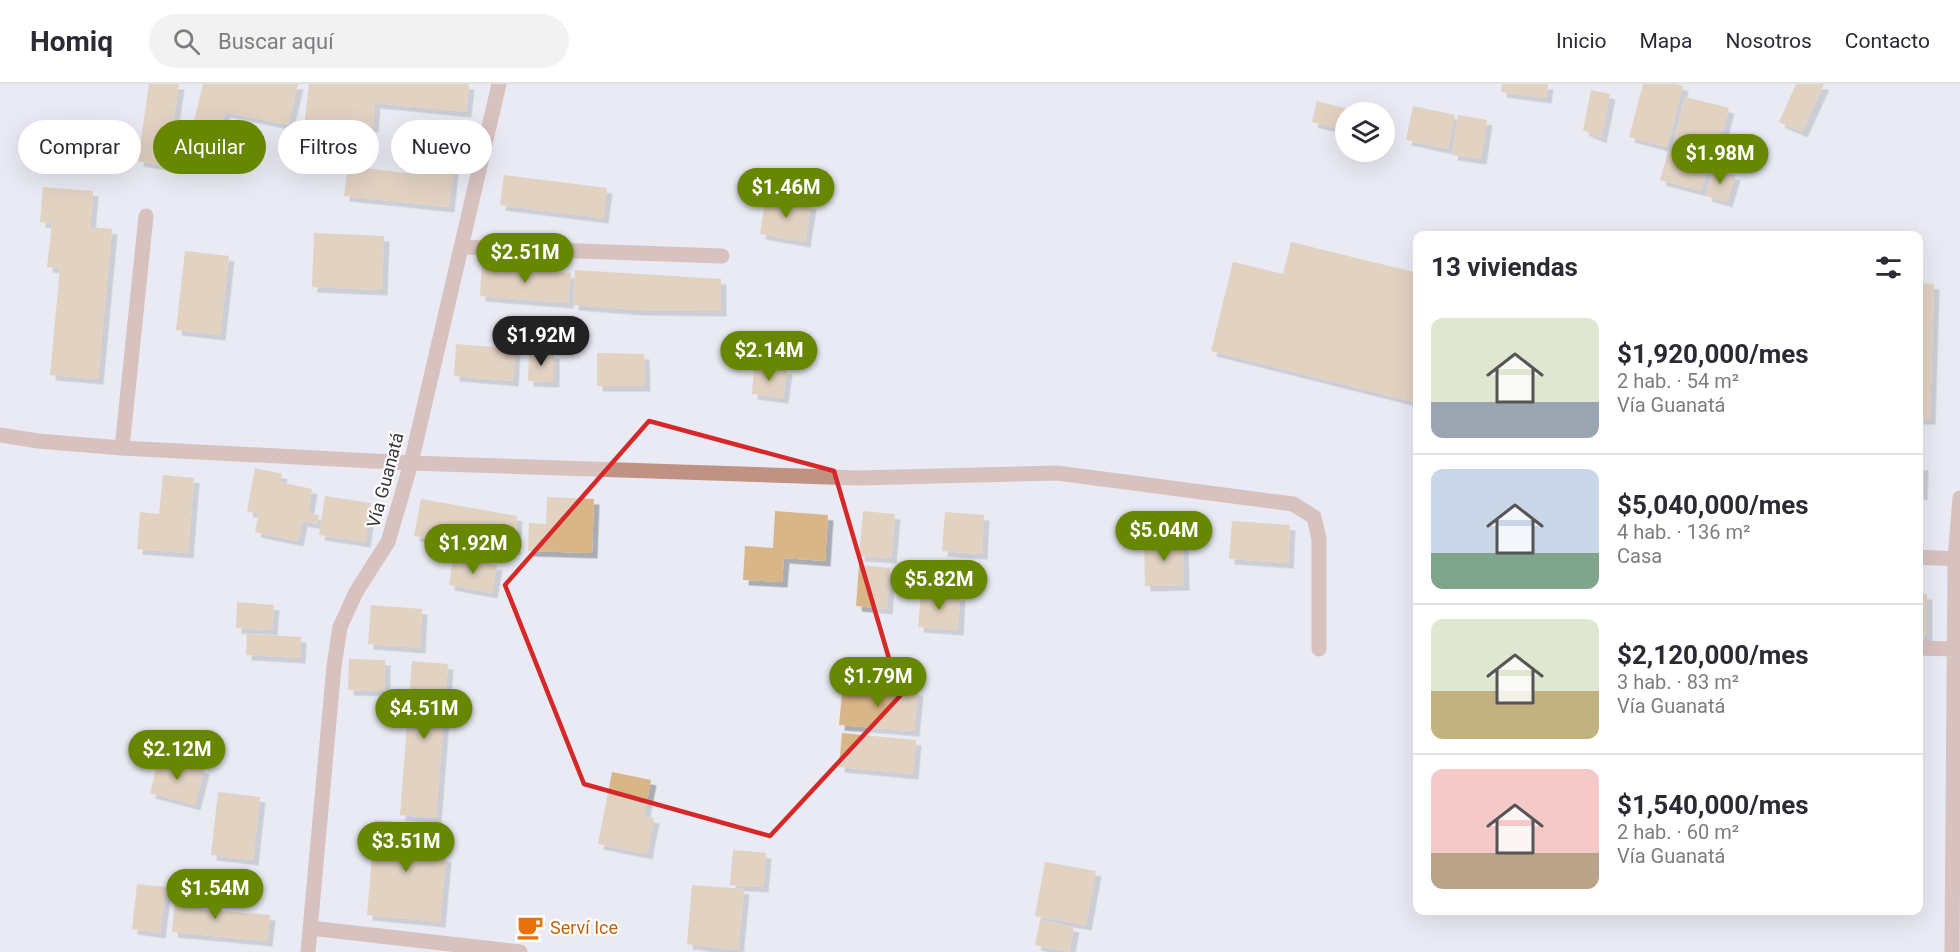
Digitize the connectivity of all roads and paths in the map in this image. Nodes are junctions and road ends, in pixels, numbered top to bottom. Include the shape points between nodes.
1 (499, 84) edge
2 (146, 216) dead end
3 (462, 247) junction
4 (722, 256) dead end
5 (0, 435) edge
6 (122, 448) junction
7 (411, 463) junction
8 (1960, 498) edge
9 (1923, 557) edge
10 (1955, 559) junction
11 (1923, 648) edge
12 (1319, 649) dead end
13 (1954, 649) junction
14 (310, 928) junction
15 (308, 952) edge
16 (520, 952) edge
17 (1952, 952) edge

1 - 3 street, Vía Guanatá
2 - 6 street
3 - 4 street
3 - 7 street, Vía Guanatá
5 - 6 street
6 - 7 street
7 - 12 street via 858,478 1057,473 1293,504 1314,517 1319,539
7 - 14 street, Vía Guanatá via 388,542 356,592 340,627
8 - 10 street
9 - 10 street
10 - 13 street
11 - 13 street
13 - 17 street
14 - 15 street, Vía Guanatá
14 - 16 street

